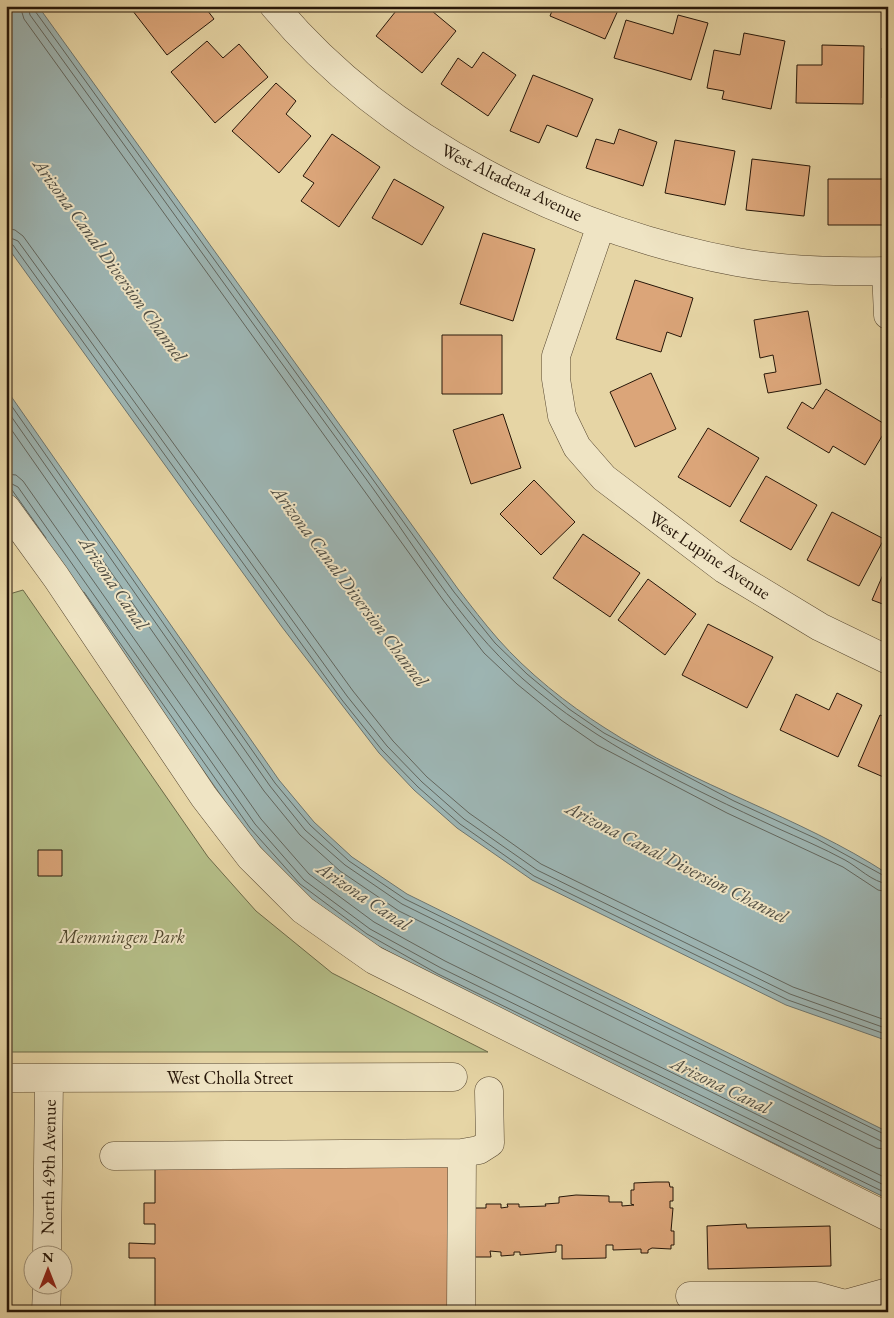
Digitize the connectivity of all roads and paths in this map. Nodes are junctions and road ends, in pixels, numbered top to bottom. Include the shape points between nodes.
1 (274, 6) edge
2 (601, 225) junction
3 (887, 271) edge
4 (888, 315) edge
5 (6, 508) edge
6 (888, 660) edge
7 (454, 1077) dead end
8 (6, 1078) edge
9 (49, 1078) junction
10 (489, 1091) dead end
11 (462, 1153) junction
12 (114, 1156) dead end
13 (888, 1216) edge
14 (47, 1246) edge
15 (888, 1292) edge
16 (46, 1296) edge
17 (690, 1296) dead end
18 (848, 1308) edge
19 (46, 1312) edge
20 (461, 1312) edge

1 - 2 street, West Altadena Avenue via 333,69 389,114 477,168 546,203
2 - 3 street, West Altadena Avenue via 738,262 811,269
2 - 6 street, West Lupine Avenue via 556,356 562,416 577,447 604,478 724,570 820,627
3 - 4 street, West Altadena Avenue
5 - 13 street via 204,797 250,857 303,910 374,960
7 - 9 street, West Cholla Street
8 - 9 street, West Cholla Street
9 - 14 street, North 49th Avenue
10 - 11 street via 490,1144
11 - 12 street
11 - 20 street
15 - 18 street
16 - 19 street
17 - 18 street via 816,1296

